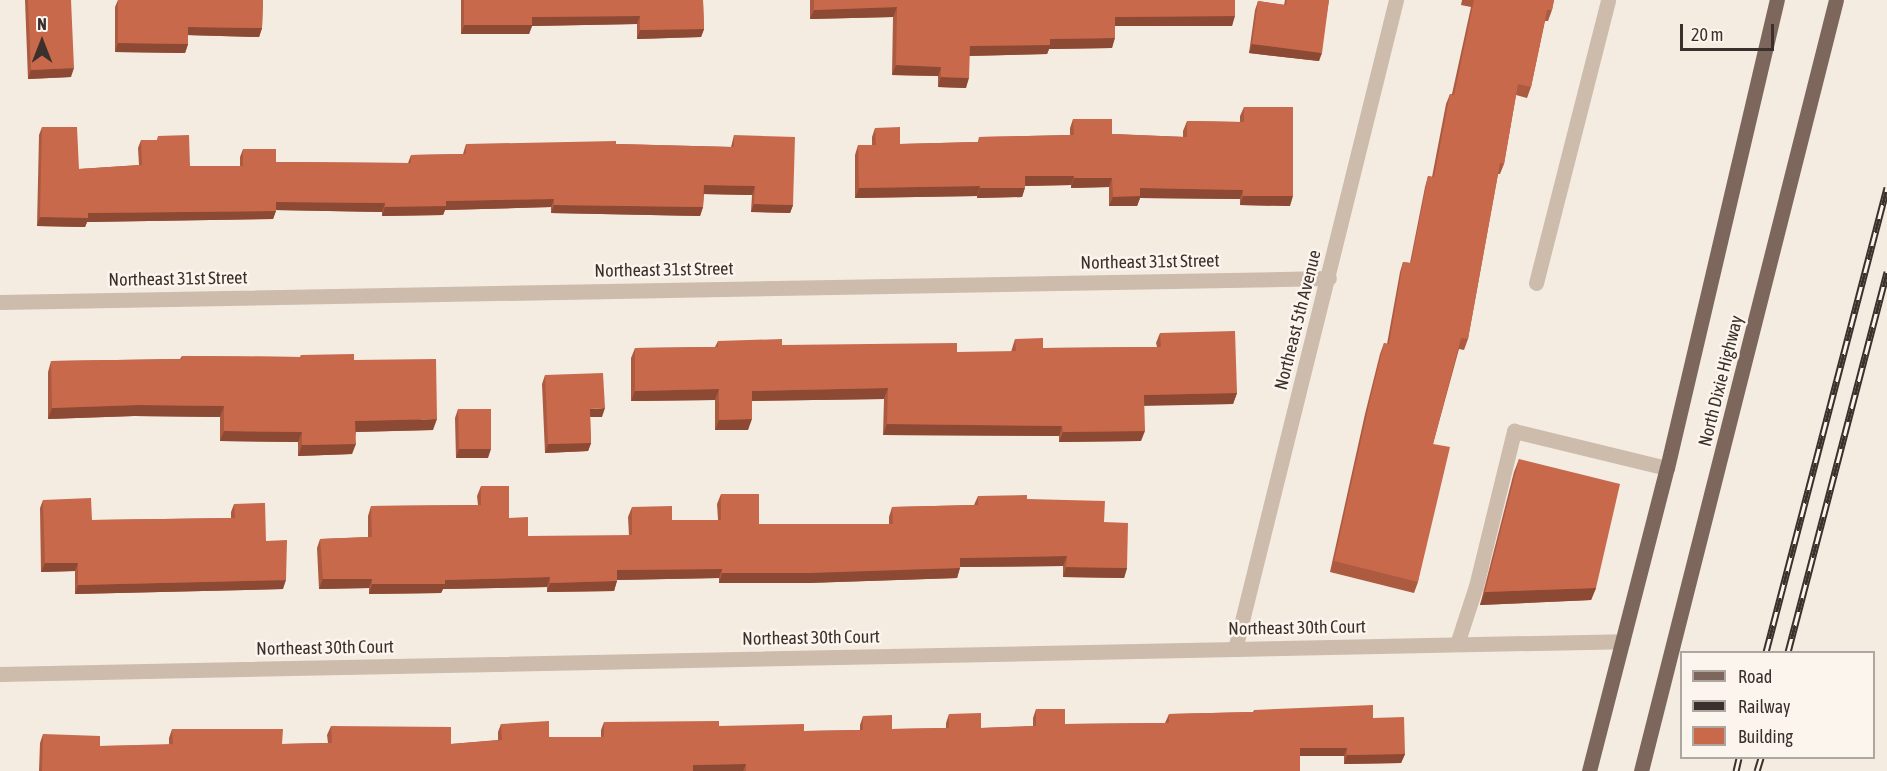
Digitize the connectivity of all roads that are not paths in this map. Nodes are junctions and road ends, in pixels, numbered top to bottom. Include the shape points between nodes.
1 (1396, 0) edge
2 (1608, 0) edge
3 (1777, 0) edge
4 (1836, 0) edge
5 (1329, 278) junction
6 (1536, 283) dead end
7 (0, 302) edge
8 (1667, 468) junction
9 (1623, 641) junction
10 (1457, 644) junction
11 (1235, 648) junction
12 (0, 675) edge
13 (1589, 771) edge
14 (1641, 771) edge

1 - 5 street, Northeast 5th Avenue
2 - 6 street
3 - 8 main road, North Dixie Highway
4 - 14 main road, North Dixie Highway
5 - 7 street, Northeast 31st Street
5 - 11 street, Northeast 5th Avenue
8 - 9 main road, North Dixie Highway
8 - 10 street via 1514,431 1476,586
9 - 10 street, Northeast 30th Court
9 - 13 main road, North Dixie Highway
10 - 11 street, Northeast 30th Court
11 - 12 street, Northeast 30th Court

